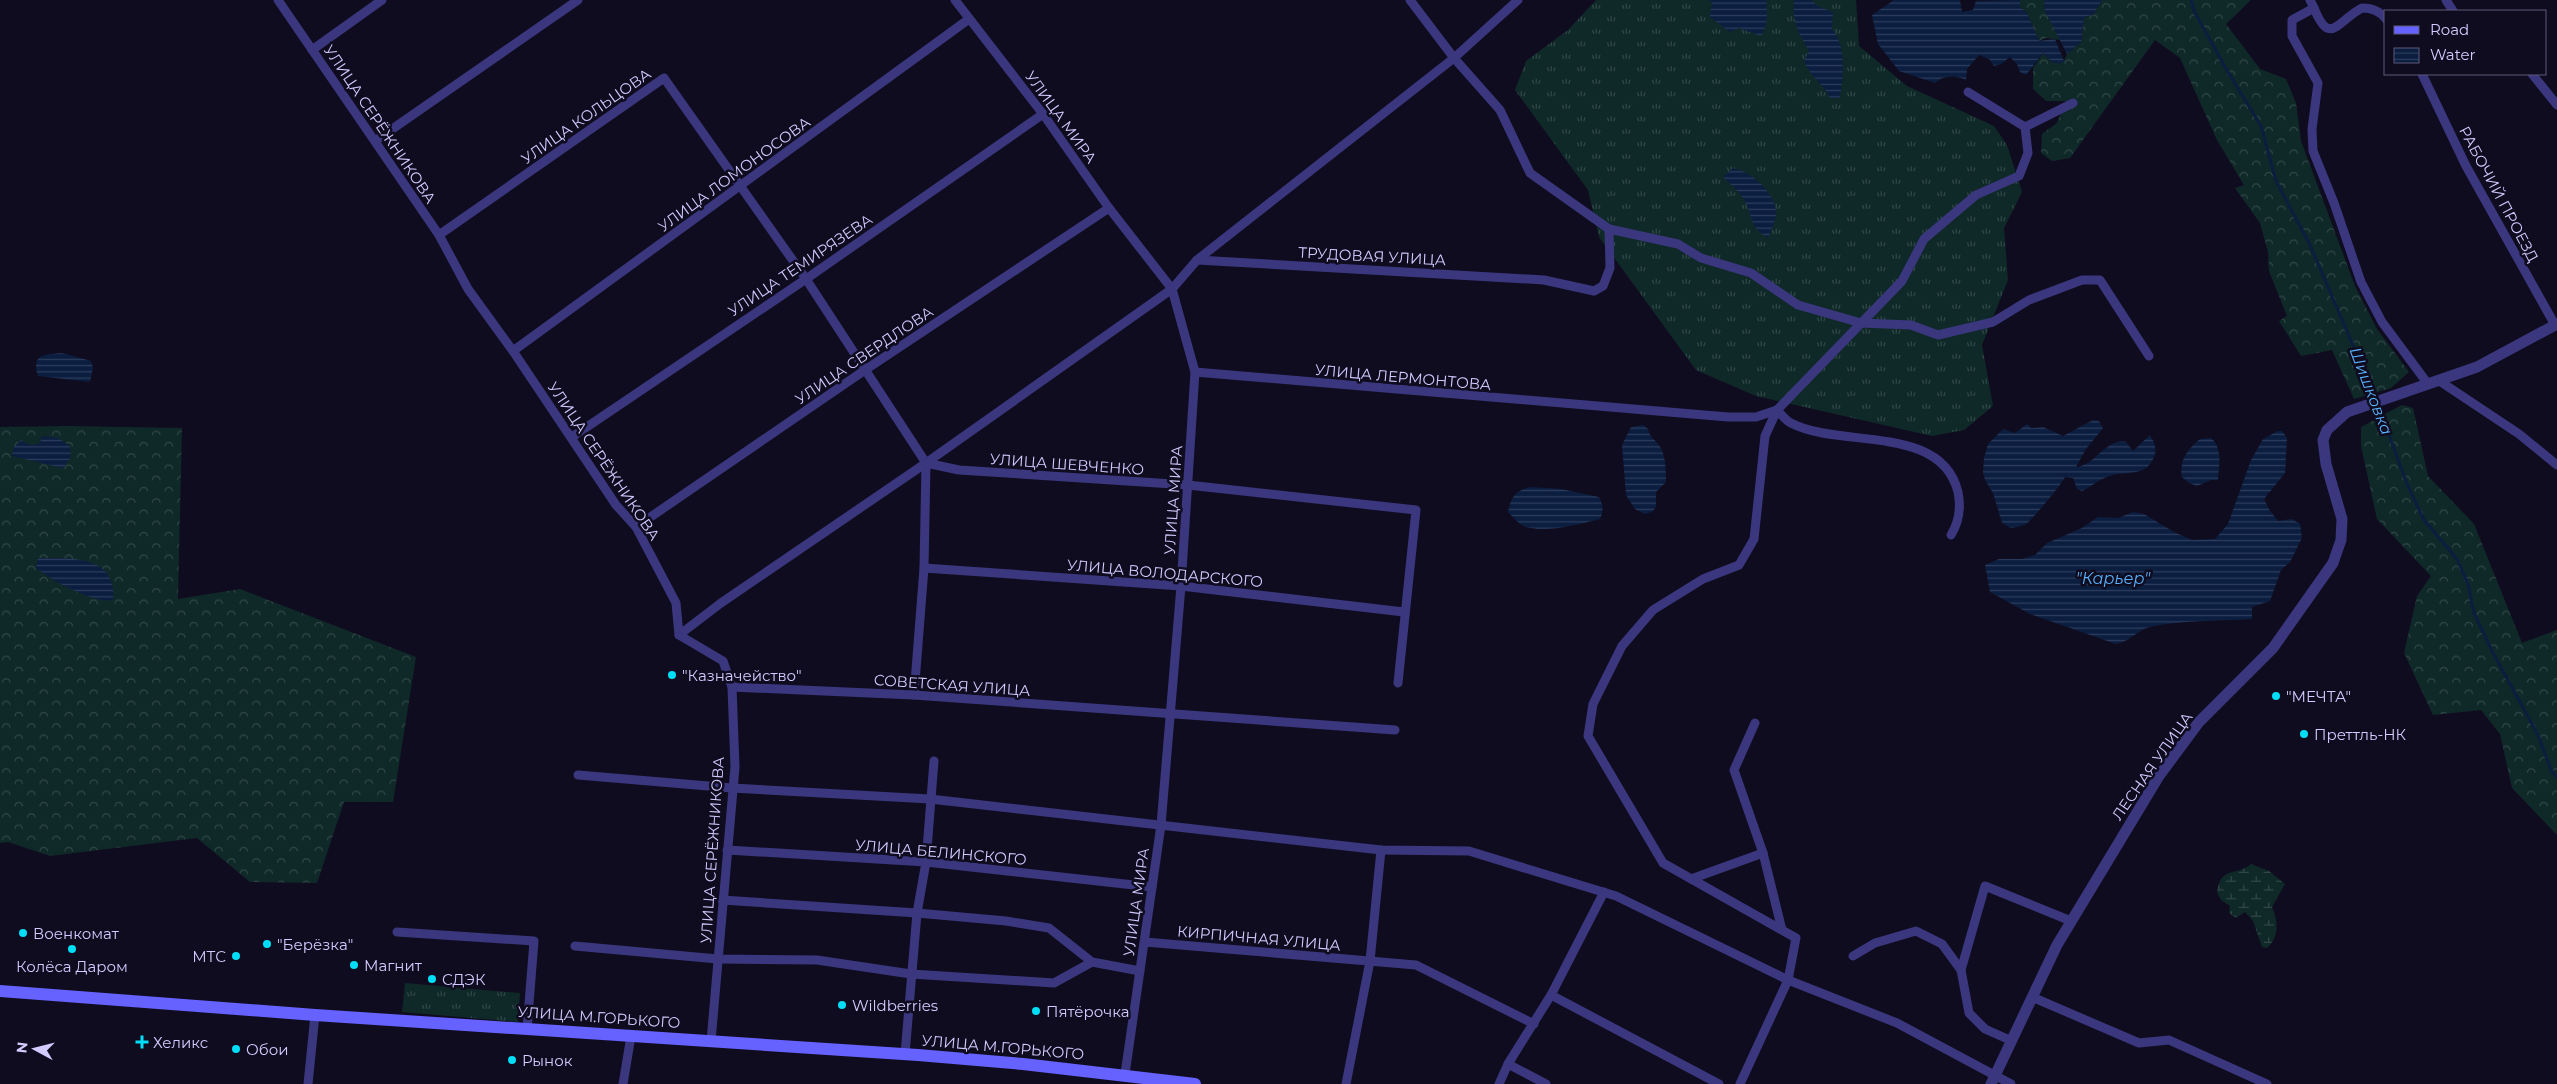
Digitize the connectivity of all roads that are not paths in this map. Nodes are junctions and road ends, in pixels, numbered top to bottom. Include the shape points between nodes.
1 (278, 0) edge
2 (382, 0) edge
3 (578, 0) edge
4 (955, 0) edge
5 (1410, 0) edge
6 (1518, 0) edge
7 (2312, 4) edge
8 (2384, 17) edge
9 (969, 19) junction
10 (312, 50) junction
11 (1454, 58) junction
12 (2422, 75) edge
13 (2533, 75) edge
14 (1968, 92) dead end
15 (2074, 104) dead end
16 (2557, 105) edge
17 (1043, 114) junction
18 (2025, 127) junction
19 (375, 141) junction
20 (740, 188) junction
21 (1109, 208) junction
22 (1609, 230) junction
23 (439, 235) junction
24 (1197, 260) junction
25 (806, 279) junction
26 (1172, 289) junction
27 (1861, 323) junction
28 (2556, 324) edge
29 (514, 351) junction
30 (2148, 356) dead end
31 (865, 370) junction
32 (1195, 372) junction
33 (2433, 382) junction
34 (1777, 410) junction
35 (572, 437) junction
36 (926, 463) junction
37 (2557, 465) edge
38 (1188, 485) junction
39 (636, 527) junction
40 (1951, 535) dead end
41 (924, 568) junction
42 (1181, 586) junction
43 (1404, 612) junction
44 (679, 635) junction
45 (1398, 683) dead end
46 (732, 687) junction
47 (914, 695) junction
48 (1171, 713) junction
49 (1755, 722) dead end
50 (1395, 730) dead end
51 (934, 761) dead end
52 (578, 775) dead end
53 (732, 788) junction
54 (930, 799) junction
55 (1161, 825) junction
56 (727, 850) junction
57 (1381, 850) junction
58 (1763, 853) junction
59 (926, 862) junction
60 (1691, 879) junction
61 (1152, 887) junction
62 (1604, 892) junction
63 (722, 900) junction
64 (917, 913) junction
65 (2071, 921) junction
66 (1782, 930) junction
67 (397, 932) dead end
68 (1145, 942) junction
69 (575, 946) dead end
70 (1854, 956) dead end
71 (718, 959) junction
72 (1370, 961) junction
73 (1092, 962) junction
74 (1961, 970) junction
75 (1140, 971) junction
76 (911, 974) junction
77 (1788, 980) junction
78 (0, 991) edge
79 (1551, 995) junction
80 (2032, 997) junction
81 (315, 1015) junction
82 (1534, 1024) junction
83 (527, 1029) junction
84 (631, 1036) junction
85 (711, 1040) junction
86 (2012, 1041) junction
87 (905, 1054) junction
88 (1508, 1064) junction
89 (1125, 1074) junction
90 (1993, 1080) edge
91 (308, 1084) edge
92 (623, 1084) edge
93 (1195, 1084) edge
94 (1346, 1084) edge
95 (1499, 1084) edge
96 (1546, 1084) edge
97 (1719, 1084) edge
98 (1740, 1084) edge
99 (2011, 1084) edge
100 (2267, 1084) edge

1 - 10 street, УЛИЦА СЕРЁЖНИКОВА
2 - 10 street
3 - 19 street
4 - 9 street, УЛИЦА МИРА
5 - 11 street
6 - 11 street
7 - 8 street via 2321,25 2328,29 2335,29 2362,8 2374,9
7 - 33 street via 2292,20 2291,27 2292,36 2318,83 2312,129 2314,150 2361,282 2382,322
9 - 17 street, УЛИЦА МИРА
9 - 20 street, УЛИЦА ЛОМОНОСОВА
10 - 19 street, УЛИЦА СЕРЁЖНИКОВА
11 - 22 street via 1500,110 1530,173
11 - 24 street
12 - 28 street, РАБОЧИЙ ПРОЕЗД via 2466,166
13 - 16 street
14 - 18 street
15 - 18 street
17 - 21 street, УЛИЦА МИРА
17 - 25 street, УЛИЦА ТЕМИРЯЗЕВА
18 - 27 street via 2028,153 2018,176 1976,195 1924,239 1902,281
19 - 23 street, УЛИЦА СЕРЁЖНИКОВА
20 - 23 street, УЛИЦА КОЛЬЦОВА via 664,78
20 - 25 street
20 - 29 street, УЛИЦА ЛОМОНОСОВА
21 - 26 street, УЛИЦА МИРА
21 - 31 street, УЛИЦА СВЕРДЛОВА
22 - 24 street, ТРУДОВАЯ УЛИЦА via 1610,268 1603,286 1594,291 1544,280
22 - 27 street via 1678,244 1701,258 1750,273 1798,306
23 - 29 street, УЛИЦА СЕРЁЖНИКОВА via 468,289
24 - 26 street
25 - 31 street
25 - 35 street, УЛИЦА ТЕМИРЯЗЕВА
26 - 32 street, УЛИЦА МИРА
26 - 36 street
27 - 30 street via 1911,326 1938,335 1993,322 2029,300 2082,280 2100,280
27 - 34 street
28 - 33 street, ЛЕСНАЯ УЛИЦА via 2478,367
29 - 35 street, УЛИЦА СЕРЁЖНИКОВА
31 - 36 street
31 - 39 street, УЛИЦА СВЕРДЛОВА
32 - 34 street, УЛИЦА ЛЕРМОНТОВА via 1728,418 1756,418
32 - 38 street, УЛИЦА МИРА
33 - 37 street via 2519,434
33 - 65 street, ЛЕСНАЯ УЛИЦА via 2347,412 2327,430 2324,440 2326,464 2342,519 2341,540 2333,563 2273,648 2199,722 2159,776
34 - 40 street via 1790,423 1824,432 1906,445 1938,457 1955,481 1960,501 1958,524
34 - 60 street via 1765,436 1754,539 1739,566 1703,579 1653,610 1622,646 1593,704 1588,736 1602,763 1663,863
35 - 39 street, УЛИЦА СЕРЁЖНИКОВА via 616,505
36 - 38 street, УЛИЦА ШЕВЧЕНКО via 959,470
36 - 41 street
36 - 44 street
38 - 42 street, УЛИЦА МИРА
38 - 43 street, УЛИЦА ШЕВЧЕНКО via 1416,510
39 - 44 street, УЛИЦА СЕРЁЖНИКОВА via 676,603
41 - 42 street, УЛИЦА ВОЛОДАРСКОГО
41 - 47 street
42 - 43 street, УЛИЦА ВОЛОДАРСКОГО
42 - 48 street, УЛИЦА МИРА
43 - 45 street
44 - 46 street, УЛИЦА СЕРЁЖНИКОВА via 724,661
46 - 47 street, СОВЕТСКАЯ УЛИЦА
46 - 53 street, УЛИЦА СЕРЁЖНИКОВА
47 - 48 street, СОВЕТСКАЯ УЛИЦА
48 - 50 street, СОВЕТСКАЯ УЛИЦА
48 - 55 street, УЛИЦА МИРА
49 - 58 street via 1734,770
51 - 54 street
52 - 53 street
53 - 54 street
53 - 56 street, УЛИЦА СЕРЁЖНИКОВА
54 - 55 street
54 - 59 street
55 - 57 street
55 - 61 street, УЛИЦА МИРА
56 - 59 street, УЛИЦА БЕЛИНСКОГО
56 - 63 street, УЛИЦА СЕРЁЖНИКОВА
57 - 62 street via 1469,852
57 - 72 street
58 - 60 street
58 - 66 street
59 - 61 street, УЛИЦА БЕЛИНСКОГО
59 - 64 street
60 - 66 street
61 - 68 street, УЛИЦА МИРА
62 - 77 street
62 - 79 street
63 - 64 street
63 - 71 street, УЛИЦА СЕРЁЖНИКОВА
64 - 73 street via 1049,928
64 - 76 street
65 - 74 street via 1985,886
65 - 80 street, ЛЕСНАЯ УЛИЦА
66 - 77 street via 1796,938
67 - 83 street via 534,942
68 - 72 street, КИРПИЧНАЯ УЛИЦА
68 - 75 street, УЛИЦА МИРА
69 - 71 street
70 - 74 street via 1875,943 1916,931 1942,944
71 - 76 street via 817,960
71 - 85 street, УЛИЦА СЕРЁЖНИКОВА
72 - 82 street, КИРПИЧНАЯ УЛИЦА via 1416,965
72 - 94 street
73 - 75 street
73 - 76 street via 1054,983
74 - 86 street via 1969,1013 1984,1029
75 - 89 street, УЛИЦА МИРА
76 - 87 street
77 - 90 street via 1897,1023
77 - 98 street
78 - 81 main road, УЛИЦА М.ГОРЬКОГО
79 - 82 street
79 - 97 street
80 - 86 street, ЛЕСНАЯ УЛИЦА
80 - 100 street via 2139,1042 2169,1040
81 - 83 main road, УЛИЦА М.ГОРЬКОГО
81 - 91 street
82 - 88 street
83 - 84 main road, УЛИЦА М.ГОРЬКОГО
84 - 85 main road, УЛИЦА М.ГОРЬКОГО
84 - 92 street
85 - 87 main road, УЛИЦА М.ГОРЬКОГО
86 - 90 street, ЛЕСНАЯ УЛИЦА
87 - 89 main road, УЛИЦА М.ГОРЬКОГО
88 - 95 street
88 - 96 street
89 - 93 main road, УЛИЦА М.ГОРЬКОГО
90 - 99 street

